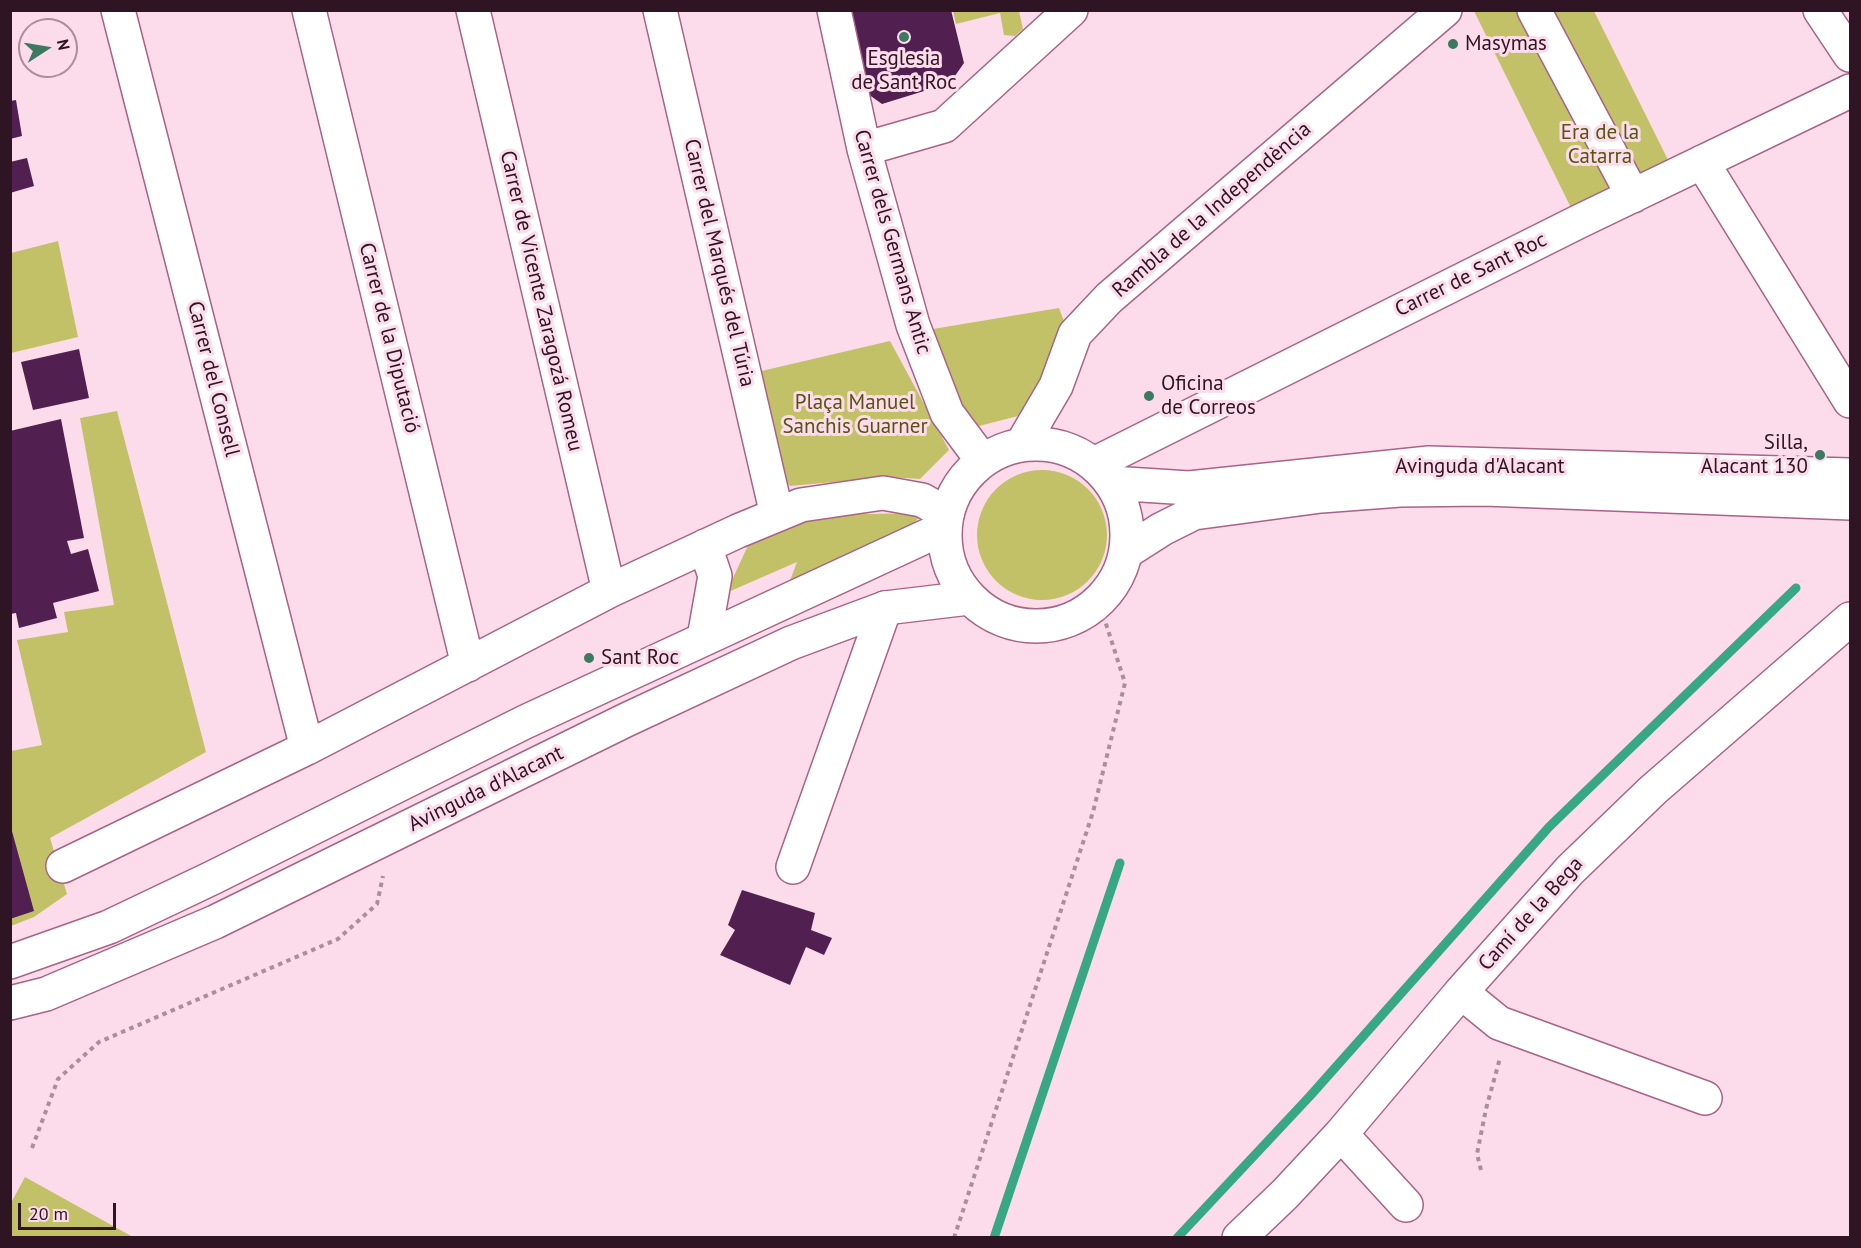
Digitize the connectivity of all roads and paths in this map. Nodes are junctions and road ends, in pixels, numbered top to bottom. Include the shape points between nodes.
1 (118, 10) edge
2 (309, 10) edge
3 (473, 10) edge
4 (660, 10) edge
5 (834, 10) edge
6 (1071, 10) edge
7 (1445, 10) edge
8 (1534, 10) edge
9 (1820, 10) edge
10 (1851, 55) edge
11 (1851, 91) edge
12 (864, 149) junction
13 (1702, 162) junction
14 (1633, 196) junction
15 (1851, 401) edge
16 (1023, 444) junction
17 (982, 460) junction
18 (1102, 473) junction
19 (1851, 475) edge
20 (1851, 503) edge
21 (777, 515) junction
22 (945, 521) junction
23 (705, 546) junction
24 (1126, 552) junction
25 (609, 591) junction
26 (969, 598) junction
27 (1099, 602) junction
28 (885, 608) junction
29 (1851, 619) edge
30 (704, 638) junction
31 (468, 665) junction
32 (307, 748) junction
33 (393, 835) junction
34 (63, 866) dead end
35 (793, 867) dead end
36 (10, 962) edge
37 (1461, 992) junction
38 (10, 1003) edge
39 (1509, 1026) junction
40 (1705, 1098) dead end
41 (1341, 1134) junction
42 (32, 1148) dead end
43 (1480, 1170) dead end
44 (1406, 1204) dead end
45 (954, 1238) edge
46 (1239, 1238) edge

1 - 32 street, Carrer del Consell
2 - 31 street, Carrer de la Diputació
3 - 25 street, Carrer de Vicente Zaragozá Romeu
4 - 21 street, Carrer del Marqués del Túria
5 - 12 street, Carrer dels Germans Antic
6 - 12 street via 944,126
7 - 16 street, Rambla de la Independència via 1109,298 1075,334 1056,386
8 - 14 street
9 - 10 street
11 - 13 street, Carrer de Sant Roc
12 - 17 street, Carrer dels Germans Antic via 913,325 947,413
13 - 14 street, Carrer de Sant Roc
13 - 15 street
14 - 18 street, Carrer de Sant Roc
16 - 17 street
16 - 18 street via 1048,444 1072,451
17 - 22 street via 954,493
18 - 19 street, Avinguda d'Alacant via 1189,488 1429,463
18 - 24 street via 1122,504
20 - 24 street, Avinguda d'Alacant via 1485,489 1400,490 1194,513
21 - 22 street via 801,505 883,493 922,500
21 - 23 street
22 - 26 street via 946,554 955,578
22 - 30 street, Avinguda d'Alacant
23 - 25 street
23 - 30 street via 715,576
24 - 27 street via 1116,579
25 - 31 street
26 - 27 street via 992,616 1019,626 1048,626 1076,618
26 - 28 street, Avinguda d'Alacant
27 - 45 path via 1125,683 1093,812
28 - 33 street, Avinguda d'Alacant via 791,643
28 - 35 street
29 - 37 street, Camí de la Bega via 1653,790 1570,870
30 - 36 street, Avinguda d'Alacant via 109,927
31 - 32 street
32 - 34 street
33 - 38 street, Avinguda d'Alacant via 215,922 46,994
33 - 42 path via 376,904 338,939 99,1041 58,1079
37 - 39 street via 1499,1023
37 - 41 street, Camí de la Bega
39 - 40 street
39 - 43 path via 1477,1154
41 - 44 street
41 - 46 street, Camí de la Bega

